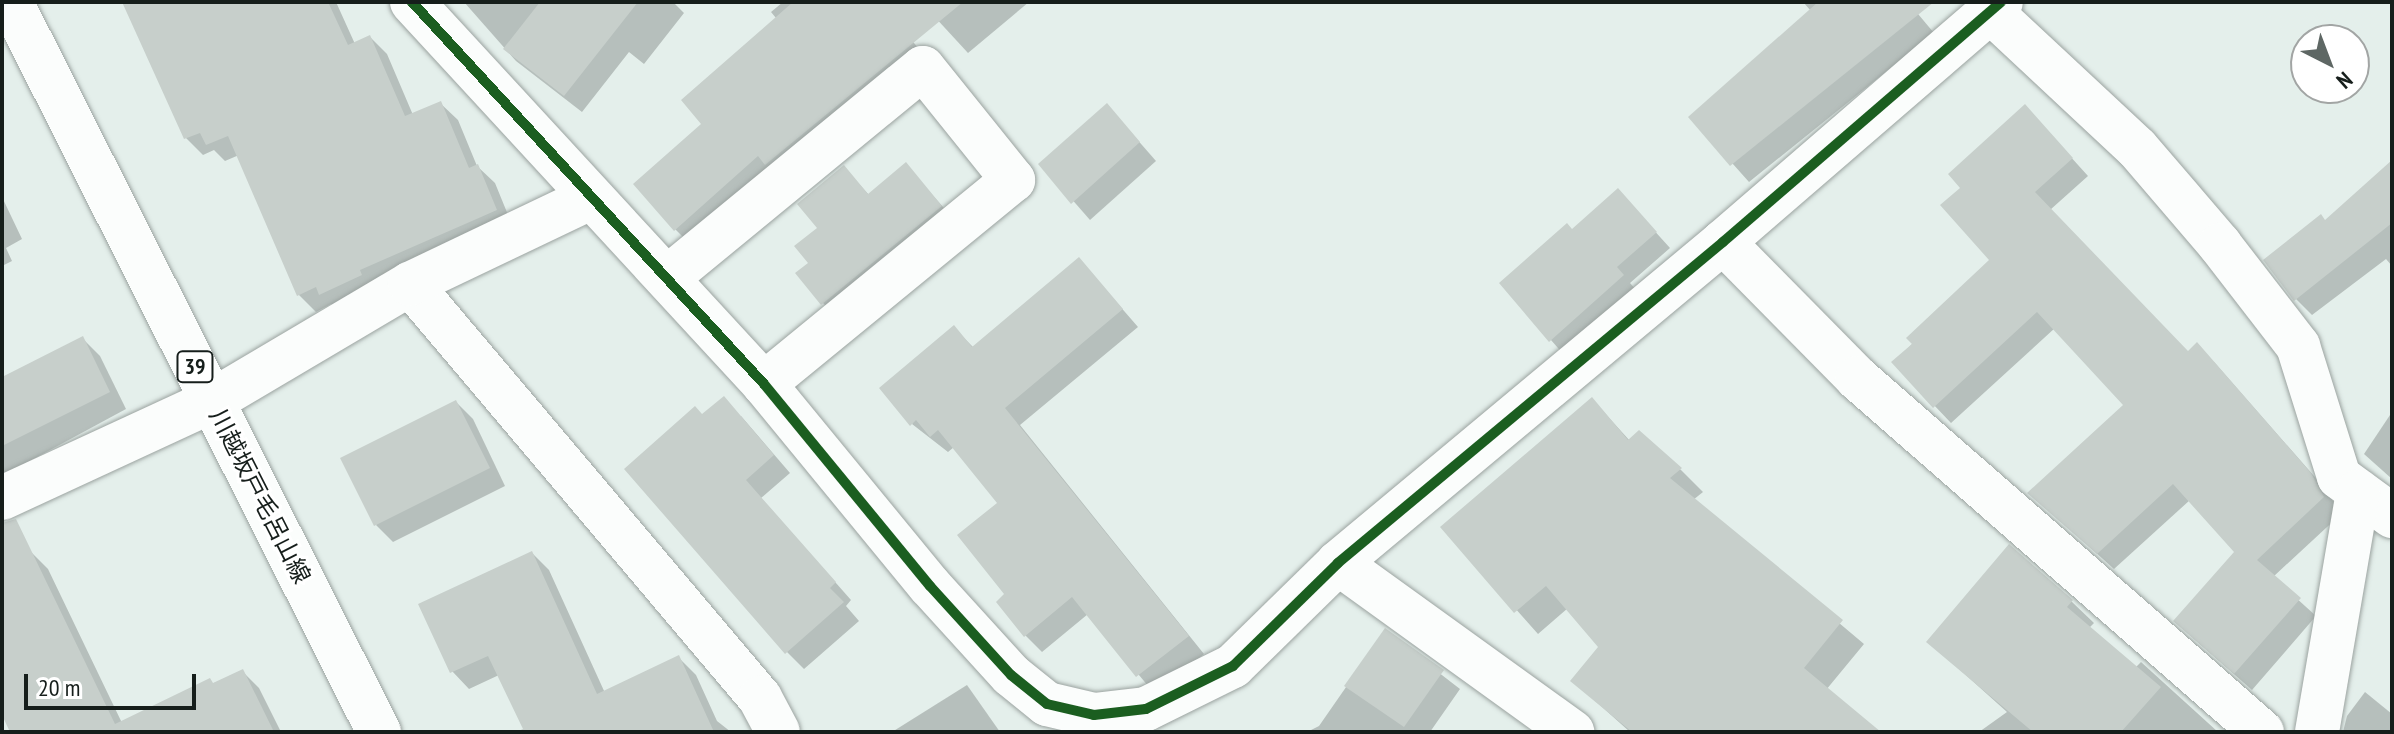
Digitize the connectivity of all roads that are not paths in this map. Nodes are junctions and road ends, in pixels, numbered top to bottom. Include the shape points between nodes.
1 (11, 2) edge
2 (412, 2) edge
3 (1995, 7) edge
4 (588, 199) junction
5 (1723, 242) junction
6 (667, 278) junction
7 (410, 284) junction
8 (764, 384) junction
9 (212, 401) junction
10 (2, 498) edge
11 (2375, 504) edge
12 (1338, 563) junction
13 (1087, 724) edge
14 (379, 732) edge
15 (778, 732) edge
16 (1572, 732) edge
17 (2262, 732) edge
18 (2317, 732) edge

1 - 9 street, 川越坂戸毛呂山線 / 39
2 - 4 street
3 - 5 street
3 - 11 street via 2137,148 2298,346 2339,477
4 - 6 street
4 - 7 street
5 - 12 street
5 - 17 street via 1857,378
6 - 8 street
6 - 8 street via 923,68 1013,180
7 - 9 street
7 - 15 street via 760,698
8 - 13 street via 930,586 1011,675 1047,704
9 - 10 street
9 - 14 street, 川越坂戸毛呂山線 / 39
11 - 18 street
12 - 13 street via 1233,666 1146,709
12 - 16 street

